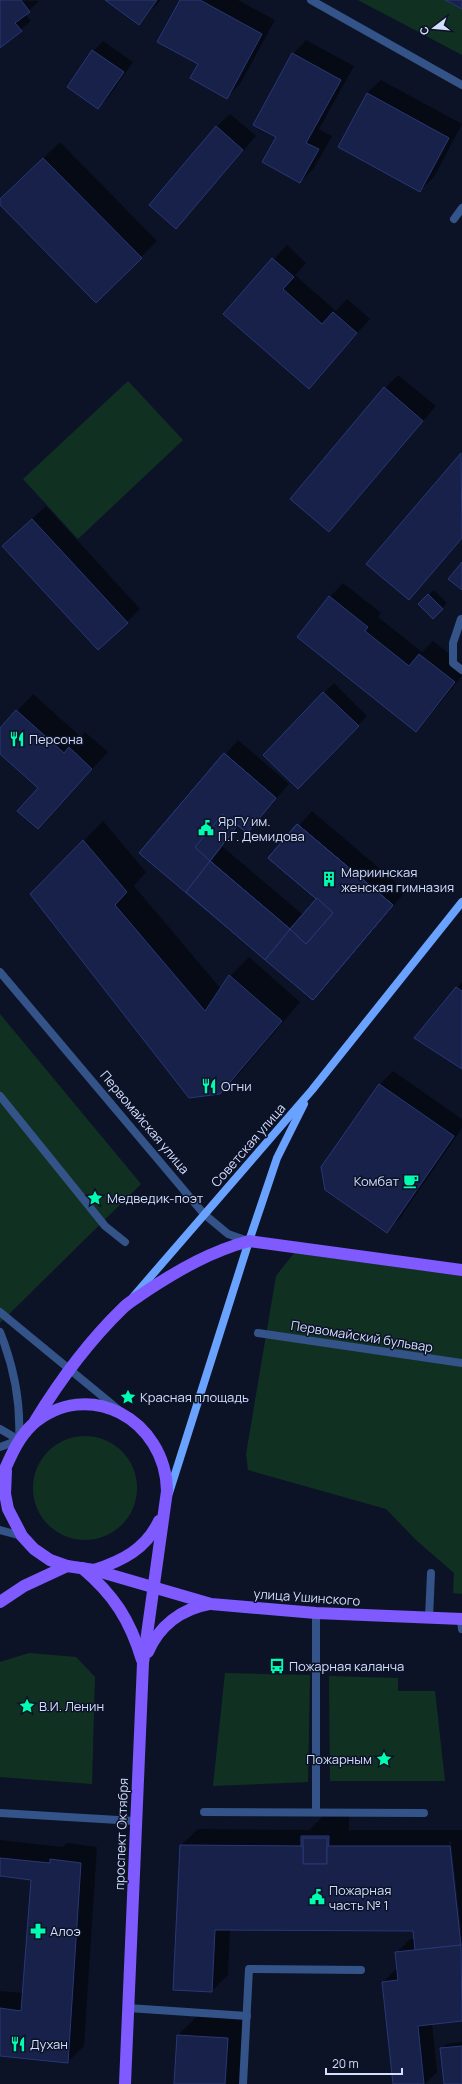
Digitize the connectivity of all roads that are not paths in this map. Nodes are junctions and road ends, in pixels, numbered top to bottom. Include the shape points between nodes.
1 (310, 0) edge
2 (462, 85) edge
3 (462, 208) edge
4 (454, 219) dead end
5 (461, 619) edge
6 (462, 670) edge
7 (462, 902) edge
8 (0, 972) edge
9 (312, 1090) junction
10 (0, 1096) edge
11 (204, 1214) junction
12 (249, 1241) junction
13 (125, 1242) dead end
14 (462, 1270) edge
15 (124, 1306) junction
16 (0, 1312) edge
17 (0, 1332) edge
18 (258, 1333) dead end
19 (462, 1364) edge
20 (69, 1370) junction
21 (127, 1416) junction
22 (32, 1425) junction
23 (0, 1429) edge
24 (19, 1440) junction
25 (0, 1447) edge
26 (8, 1464) junction
27 (0, 1480) edge
28 (164, 1507) junction
29 (0, 1530) edge
30 (22, 1536) junction
31 (67, 1566) junction
32 (81, 1568) junction
33 (94, 1570) junction
34 (431, 1573) dead end
35 (153, 1587) junction
36 (0, 1602) edge
37 (211, 1604) junction
38 (316, 1613) junction
39 (429, 1618) junction
40 (462, 1620) edge
41 (143, 1662) junction
42 (204, 1812) dead end
43 (316, 1812) junction
44 (0, 1813) edge
45 (424, 1813) dead end
46 (136, 1821) junction
47 (361, 1970) dead end
48 (128, 2008) junction
49 (247, 2016) junction
50 (124, 2084) edge
51 (243, 2084) edge

1 - 2 street
3 - 4 street
5 - 6 street via 452,643 453,662
7 - 9 street, Советская улица
8 - 11 street, Первомайская улица
9 - 11 street, Советская улица
9 - 12 street, Советская улица via 277,1158
10 - 13 street via 105,1226
11 - 12 street, Первомайская улица via 228,1234
11 - 15 street, Советская улица
12 - 14 main road, Первомайская улица
12 - 15 main road via 211,1253
12 - 28 street
15 - 20 main road
16 - 20 street
17 - 24 street via 9,1355 19,1398
18 - 19 street, Первомайский бульвар
20 - 21 street
20 - 22 main road
21 - 22 main road via 104,1407 78,1405 54,1412
21 - 28 main road via 145,1431 159,1450 167,1480
22 - 24 main road
23 - 24 street
24 - 25 street
24 - 26 main road
26 - 27 main road
26 - 30 main road via 5,1494 8,1509
28 - 33 main road via 155,1530 144,1544 129,1556
28 - 35 main road
29 - 30 street
30 - 31 main road via 34,1550 50,1560
31 - 32 main road
31 - 36 main road via 24,1586
32 - 33 main road
32 - 41 main road via 101,1584 116,1602 136,1640
33 - 35 main road
34 - 39 street
35 - 37 main road, улица Ушинского
35 - 41 main road, проспект Октября
37 - 38 main road, улица Ушинского
37 - 41 main road via 194,1607 178,1615 162,1629
38 - 39 main road, улица Ушинского
38 - 43 street
39 - 40 main road, улица Ушинского
41 - 46 main road, проспект Октября
42 - 43 street
43 - 45 street
44 - 46 street
46 - 48 main road, проспект Октября
47 - 49 street via 250,1969
48 - 49 street
48 - 50 main road, проспект Октября
49 - 51 street

